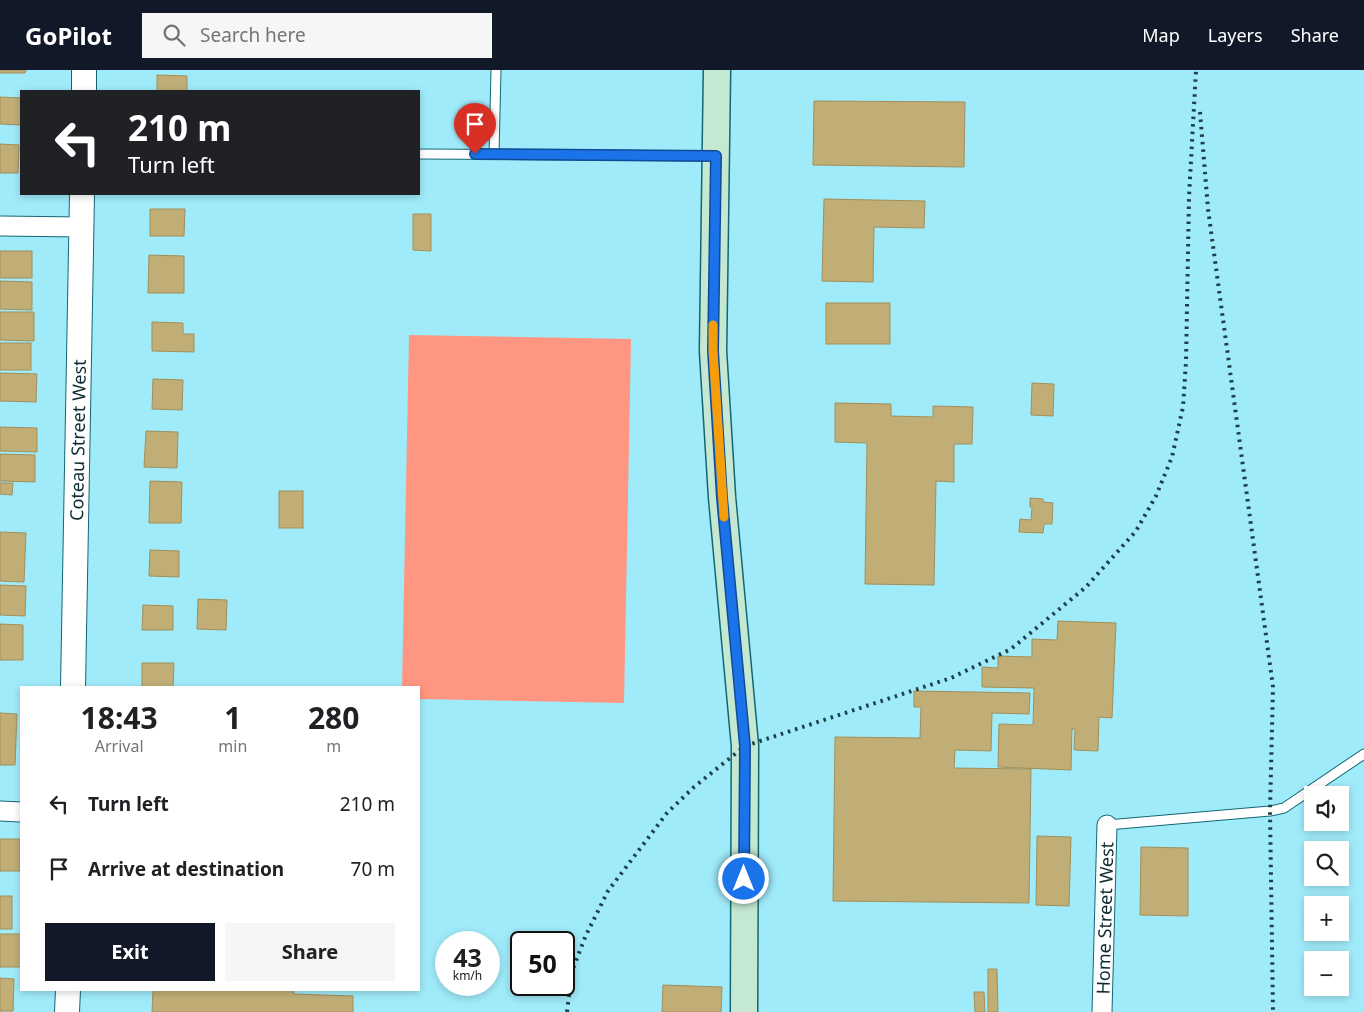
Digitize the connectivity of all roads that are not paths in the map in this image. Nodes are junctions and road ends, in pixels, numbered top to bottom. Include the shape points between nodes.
1 (84, 70) edge
2 (496, 70) edge
3 (717, 70) edge
4 (84, 90) edge
5 (420, 154) edge
6 (494, 154) junction
7 (716, 156) junction
8 (82, 195) edge
9 (0, 226) edge
10 (82, 227) junction
11 (73, 686) edge
12 (1364, 754) edge
13 (0, 811) edge
14 (20, 812) edge
15 (1107, 825) joint
16 (68, 991) edge
17 (67, 1012) edge
18 (744, 1012) edge
19 (1102, 1012) edge

1 - 4 street
2 - 6 lane
3 - 7 main road
5 - 6 lane
6 - 7 lane
7 - 18 main road via 713,351 722,498 745,746
8 - 10 street, Coteau Street West
9 - 10 street
10 - 11 street, Coteau Street West
12 - 15 lane via 1284,808
13 - 14 street
15 - 19 street, Home Street West
16 - 17 street

